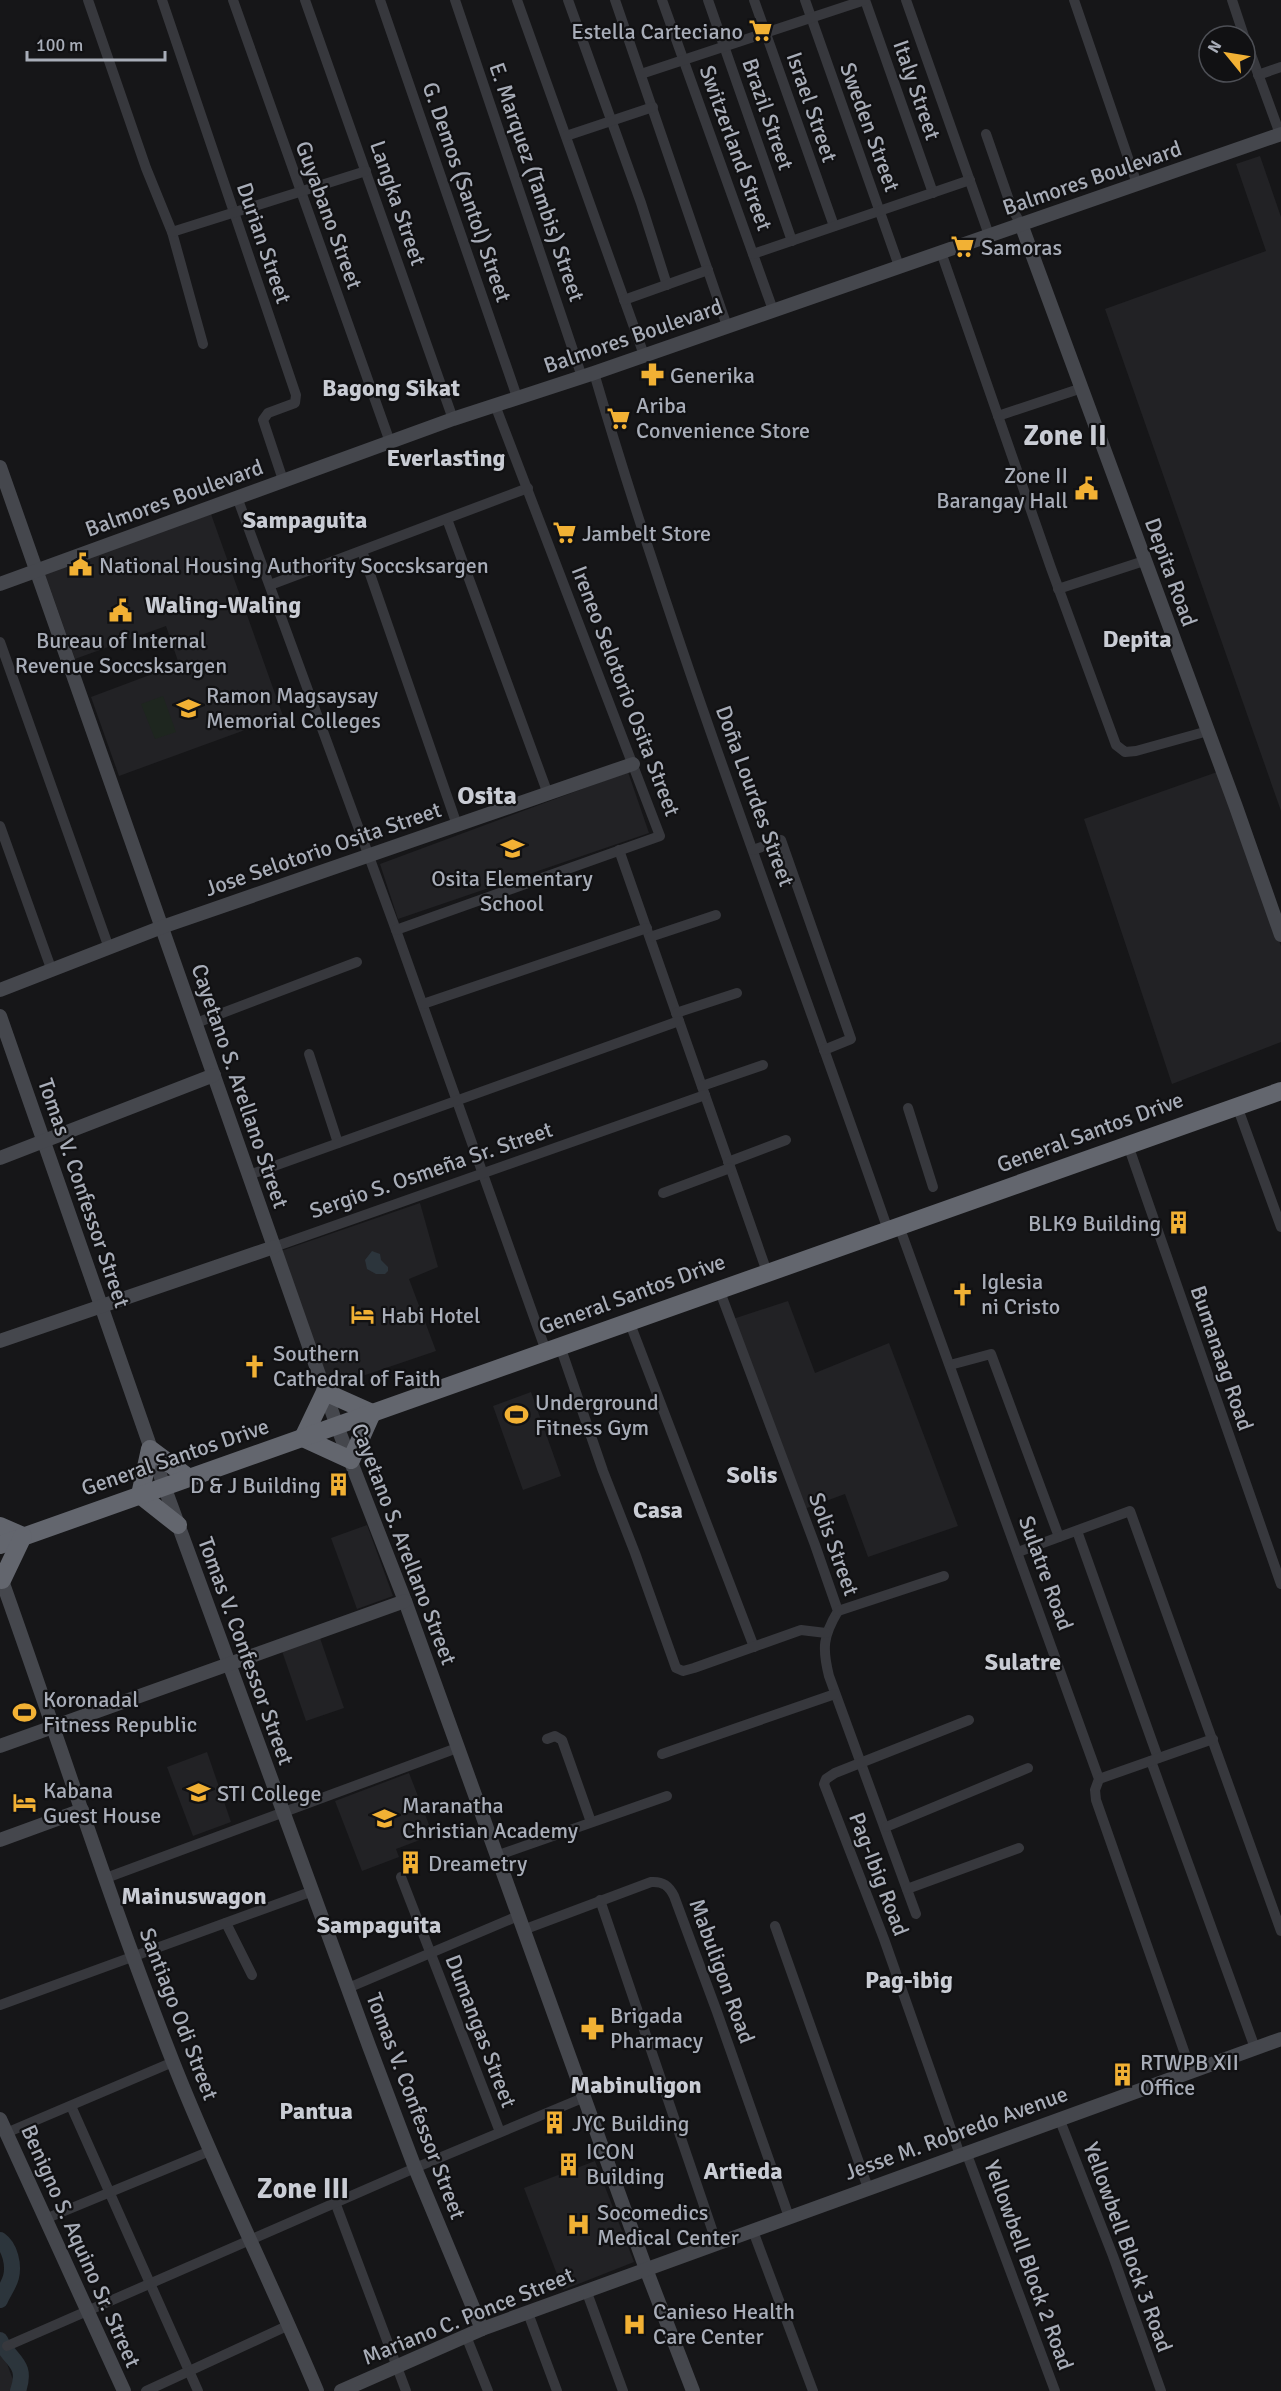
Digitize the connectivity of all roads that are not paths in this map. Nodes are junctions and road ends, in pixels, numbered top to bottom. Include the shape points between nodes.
1 (88, 0) edge
2 (162, 0) edge
3 (232, 0) edge
4 (305, 0) edge
5 (380, 0) edge
6 (455, 0) edge
7 (517, 0) edge
8 (568, 0) edge
9 (615, 0) edge
10 (662, 0) edge
11 (708, 0) edge
12 (753, 0) edge
13 (805, 0) edge
14 (865, 0) edge
15 (906, 0) edge
16 (1074, 0) edge
17 (1232, 0) edge
18 (811, 18) junction
19 (1240, 24) edge
20 (765, 33) junction
21 (724, 46) junction
22 (683, 60) junction
23 (1281, 67) edge
24 (1257, 72) edge
25 (641, 74) junction
26 (1258, 75) junction
27 (653, 107) junction
28 (611, 120) junction
29 (986, 134) dead end
30 (1281, 134) edge
31 (566, 136) junction
32 (366, 171) junction
33 (970, 180) junction
34 (1137, 184) junction
35 (300, 191) junction
36 (933, 193) junction
37 (880, 211) junction
38 (233, 213) junction
39 (1021, 224) junction
40 (834, 226) junction
41 (172, 232) junction
42 (989, 235) junction
43 (792, 241) junction
44 (941, 252) junction
45 (753, 254) junction
46 (899, 266) junction
47 (708, 270) junction
48 (667, 285) junction
49 (624, 300) junction
50 (773, 310) junction
51 (727, 326) junction
52 (203, 344) dead end
53 (644, 356) junction
54 (588, 375) junction
55 (1082, 388) junction
56 (517, 397) junction
57 (495, 405) junction
58 (998, 416) junction
59 (453, 419) junction
60 (390, 442) junction
61 (0, 467) edge
62 (283, 480) junction
63 (528, 488) junction
64 (237, 497) junction
65 (447, 519) junction
66 (362, 551) junction
67 (1144, 561) junction
68 (37, 572) junction
69 (0, 585) edge
70 (270, 585) junction
71 (1058, 590) junction
72 (0, 642) edge
73 (1208, 731) junction
74 (633, 764) junction
75 (548, 794) junction
76 (458, 825) junction
77 (0, 826) edge
78 (620, 850) junction
79 (753, 850) junction
80 (369, 856) junction
81 (716, 915) dead end
82 (162, 927) junction
83 (396, 930) junction
84 (648, 932) junction
85 (1281, 935) edge
86 (109, 948) junction
87 (357, 962) dead end
88 (52, 970) junction
89 (0, 990) edge
90 (737, 993) dead end
91 (423, 1004) junction
92 (0, 1016) edge
93 (678, 1017) junction
94 (196, 1023) junction
95 (825, 1050) junction
96 (309, 1054) dead end
97 (763, 1065) dead end
98 (214, 1075) junction
99 (704, 1091) junction
100 (1281, 1091) edge
101 (457, 1100) junction
102 (1237, 1106) junction
103 (908, 1108) dead end
104 (786, 1140) dead end
105 (44, 1142) junction
106 (338, 1143) junction
107 (1128, 1145) junction
108 (0, 1158) edge
109 (729, 1165) junction
110 (483, 1173) junction
111 (249, 1175) junction
112 (933, 1187) dead end
113 (663, 1193) dead end
114 (1281, 1227) edge
115 (894, 1228) junction
116 (274, 1247) junction
117 (767, 1272) junction
118 (719, 1289) junction
119 (101, 1306) junction
120 (629, 1321) junction
121 (0, 1341) edge
122 (553, 1348) junction
123 (950, 1365) junction
124 (325, 1392) junction
125 (372, 1413) junction
126 (337, 1426) junction
127 (303, 1438) junction
128 (150, 1449) junction
129 (351, 1460) junction
130 (189, 1478) junction
131 (164, 1486) junction
132 (140, 1495) junction
133 (177, 1525) junction
134 (0, 1526) edge
135 (1077, 1531) junction
136 (23, 1536) junction
137 (1059, 1537) junction
138 (0, 1545) edge
139 (1018, 1552) junction
140 (944, 1576) dead end
141 (1, 1578) edge
142 (1281, 1584) edge
143 (405, 1601) junction
144 (838, 1611) junction
145 (826, 1634) junction
146 (754, 1647) junction
147 (229, 1664) junction
148 (835, 1694) junction
149 (969, 1720) dead end
150 (53, 1727) junction
151 (547, 1739) dead end
152 (1212, 1739) junction
153 (0, 1746) edge
154 (457, 1748) junction
155 (662, 1754) dead end
156 (1154, 1760) junction
157 (862, 1763) junction
158 (1028, 1768) dead end
159 (1099, 1779) junction
160 (667, 1797) dead end
161 (82, 1810) junction
162 (284, 1813) junction
163 (591, 1822) junction
164 (886, 1827) junction
165 (0, 1840) edge
166 (1019, 1848) dead end
167 (496, 1856) junction
168 (401, 1877) dead end
169 (106, 1878) junction
170 (908, 1889) junction
171 (313, 1891) junction
172 (600, 1900) junction
173 (916, 1914) dead end
174 (226, 1923) junction
175 (521, 1923) junction
176 (775, 1926) dead end
177 (1281, 1932) edge
178 (429, 1953) junction
179 (134, 1958) junction
180 (252, 1975) dead end
181 (348, 1988) junction
182 (0, 2005) edge
183 (1281, 2039) edge
184 (1255, 2048) junction
185 (173, 2062) junction
186 (1191, 2071) junction
187 (585, 2097) junction
188 (71, 2106) junction
189 (1059, 2118) junction
190 (0, 2119) edge
191 (500, 2132) junction
192 (6, 2133) junction
193 (210, 2151) junction
194 (963, 2154) junction
195 (415, 2168) junction
196 (868, 2188) junction
197 (110, 2192) junction
198 (335, 2202) junction
199 (789, 2217) junction
200 (45, 2219) junction
201 (753, 2231) junction
202 (249, 2240) junction
203 (717, 2244) junction
204 (646, 2269) junction
205 (150, 2283) junction
206 (586, 2290) junction
207 (87, 2311) junction
208 (528, 2313) junction
209 (289, 2325) junction
210 (482, 2329) junction
211 (466, 2336) junction
212 (7, 2346) dead end
213 (397, 2366) junction
214 (189, 2370) junction
215 (124, 2391) edge
216 (146, 2391) edge
217 (198, 2391) edge
218 (317, 2391) edge
219 (341, 2391) edge
220 (406, 2391) edge
221 (488, 2391) edge
222 (557, 2391) edge
223 (623, 2391) edge
224 (693, 2391) edge
225 (813, 2391) edge
226 (1055, 2391) edge
227 (1161, 2391) edge

1 - 41 street
2 - 38 street, Durian Street
3 - 35 street, Guyabano Street
4 - 32 street, Langka Street
5 - 56 street, G. Demos (Santol) Street
6 - 54 street, E. Marquez (Tambis) Street
7 - 31 street
8 - 28 street
9 - 25 street
10 - 22 street, Switzerland Street
11 - 21 street, Brazil Street
12 - 20 street, Israel Street
13 - 18 street, Sweden Street
14 - 18 street
14 - 36 street, Italy Street
15 - 33 street
16 - 34 street
17 - 19 street
18 - 20 street
18 - 37 street, Sweden Street
20 - 21 street
20 - 40 street, Israel Street
21 - 22 street
21 - 43 street, Brazil Street
22 - 25 street
22 - 45 street, Switzerland Street
23 - 26 street
24 - 26 street
25 - 27 street
26 - 30 street
27 - 28 street
27 - 47 street
28 - 31 street
28 - 48 street
29 - 39 street
30 - 34 street, Balmores Boulevard
31 - 49 street
32 - 35 street
32 - 59 street, Langka Street
33 - 36 street
33 - 42 street
34 - 39 street, Balmores Boulevard
35 - 38 street
35 - 60 street, Guyabano Street
36 - 37 street
37 - 40 street
37 - 46 street, Sweden Street
38 - 41 street
38 - 62 street, Durian Street via 296,394 295,403 268,413 263,420
39 - 42 street, Balmores Boulevard
39 - 55 street, Depita Road
40 - 43 street
41 - 52 street
42 - 44 street, Balmores Boulevard
43 - 45 street
44 - 46 street, Balmores Boulevard
44 - 58 street
45 - 50 street, Switzerland Street
46 - 50 street, Balmores Boulevard
47 - 48 street
47 - 51 street
48 - 49 street
49 - 53 street
50 - 51 street, Balmores Boulevard
51 - 53 street, Balmores Boulevard
53 - 54 street, Balmores Boulevard
54 - 56 street, Balmores Boulevard
54 - 79 street, Doña Lourdes Street
55 - 58 street
55 - 67 street, Depita Road
56 - 57 street, Balmores Boulevard
57 - 59 street, Balmores Boulevard
57 - 63 street, Ireneo Selotorio Osita Street
58 - 71 street
59 - 60 street, Balmores Boulevard
60 - 62 street, Balmores Boulevard
61 - 68 street, Cayetano S. Arellano Street
62 - 64 street, Balmores Boulevard
63 - 65 street
63 - 74 street, Ireneo Selotorio Osita Street
64 - 68 street, Balmores Boulevard
64 - 70 street
65 - 66 street
65 - 75 street
66 - 70 street
66 - 76 street
67 - 71 street
67 - 73 street, Depita Road
68 - 69 street, Balmores Boulevard
68 - 82 street, Cayetano S. Arellano Street
70 - 80 street
71 - 73 street via 1119,750 1136,751
72 - 86 street
73 - 85 street, Depita Road
74 - 75 street, Jose Selotorio Osita Street
74 - 78 street, Ireneo Selotorio Osita Street via 660,836
75 - 76 street, Jose Selotorio Osita Street
76 - 80 street, Jose Selotorio Osita Street
77 - 88 street
78 - 83 street
78 - 84 street
79 - 95 street, Doña Lourdes Street
79 - 95 street via 781,840 850,1039
80 - 82 street, Jose Selotorio Osita Street
80 - 83 street
81 - 84 street
82 - 86 street, Jose Selotorio Osita Street
82 - 94 street, Cayetano S. Arellano Street
83 - 91 street
84 - 91 street
84 - 93 street
86 - 88 street, Jose Selotorio Osita Street
87 - 94 street
88 - 89 street, Jose Selotorio Osita Street
90 - 93 street
91 - 101 street
92 - 105 street, Tomas V. Confessor Street
93 - 99 street
93 - 101 street
94 - 98 street, Cayetano S. Arellano Street
95 - 115 street, Doña Lourdes Street
96 - 106 street
97 - 99 street, Sergio S. Osmeña Sr. Street
98 - 105 street
98 - 111 street, Cayetano S. Arellano Street
99 - 109 street
99 - 110 street, Sergio S. Osmeña Sr. Street
100 - 102 highway, General Santos Drive
101 - 106 street
101 - 110 street
102 - 107 highway, General Santos Drive
102 - 114 street
103 - 112 street
104 - 109 street
105 - 108 street
105 - 119 street, Tomas V. Confessor Street
106 - 111 street
107 - 115 highway, General Santos Drive
107 - 142 street, Bumanaag Road
109 - 113 street
109 - 117 street
110 - 116 street, Sergio S. Osmeña Sr. Street
110 - 122 street
111 - 116 street, Cayetano S. Arellano Street
115 - 117 highway, General Santos Drive
115 - 123 street, Sulatre Road
116 - 119 street, Sergio S. Osmeña Sr. Street
116 - 124 street, Cayetano S. Arellano Street
117 - 118 highway, General Santos Drive
118 - 120 highway, General Santos Drive
118 - 144 street, Solis Street
119 - 121 street, Sergio S. Osmeña Sr. Street
119 - 128 street, Tomas V. Confessor Street
120 - 122 highway, General Santos Drive
120 - 146 street
122 - 125 highway, General Santos Drive
122 - 146 street via 570,1373 677,1669 682,1671
123 - 137 street via 991,1354
123 - 139 street, Sulatre Road
124 - 125 highway
124 - 126 street, Cayetano S. Arellano Street
124 - 127 highway
125 - 126 highway, General Santos Drive
125 - 129 highway
126 - 127 highway, General Santos Drive
126 - 129 street, Cayetano S. Arellano Street
127 - 129 highway
127 - 130 highway, General Santos Drive
128 - 130 highway
128 - 131 street, Tomas V. Confessor Street
128 - 132 highway
129 - 143 street, Cayetano S. Arellano Street
130 - 131 highway, General Santos Drive
131 - 132 highway, General Santos Drive
131 - 133 street, Tomas V. Confessor Street
132 - 133 highway
132 - 136 highway, General Santos Drive
133 - 147 street, Tomas V. Confessor Street
134 - 136 highway
135 - 137 street
135 - 152 street via 1130,1512
135 - 156 street
136 - 138 highway, General Santos Drive
136 - 141 highway
137 - 139 street
139 - 159 street, Sulatre Road
140 - 144 street
141 - 150 street, Santiago Odi Street
143 - 147 street
143 - 154 street, Cayetano S. Arellano Street
144 - 145 street, Solis Street
145 - 146 street via 803,1630
145 - 148 street, Solis Street via 824,1653
147 - 150 street
147 - 162 street, Tomas V. Confessor Street
148 - 155 street
148 - 157 street, Solis Street
149 - 157 street
150 - 153 street
150 - 161 street, Santiago Odi Street
151 - 163 street via 555,1736 562,1740
152 - 156 street
152 - 177 street
154 - 162 street
154 - 167 street, Cayetano S. Arellano Street
156 - 159 street
156 - 184 street
157 - 164 street, Solis Street
157 - 194 street, Pag-Ibig Road via 831,1775 825,1788
158 - 164 street
159 - 186 street, Sulatre Road via 1096,1800
160 - 163 street
161 - 165 street
161 - 169 street, Santiago Odi Street
162 - 169 street
162 - 171 street, Tomas V. Confessor Street
163 - 167 street
164 - 170 street, Solis Street
166 - 170 street
167 - 175 street, Cayetano S. Arellano Street
168 - 178 street, Dumangas Street
169 - 179 street, Santiago Odi Street
170 - 173 street, Solis Street
171 - 174 street
171 - 181 street, Tomas V. Confessor Street
172 - 175 street, Mabuligon Road
172 - 199 street, Mabuligon Road via 651,1882 663,1883 671,1890
172 - 203 street
174 - 179 street
174 - 180 street
175 - 178 street, Mabuligon Road
175 - 187 street, Cayetano S. Arellano Street
176 - 196 street
178 - 181 street, Mabuligon Road
178 - 191 street, Dumangas Street
179 - 182 street
179 - 185 street, Santiago Odi Street
181 - 195 street, Tomas V. Confessor Street
183 - 184 street, Jesse M. Robredo Avenue
184 - 186 street, Jesse M. Robredo Avenue
185 - 188 street
185 - 193 street, Santiago Odi Street
186 - 189 street, Jesse M. Robredo Avenue
187 - 191 street
187 - 204 street, Cayetano S. Arellano Street
188 - 192 street
188 - 197 street
189 - 194 street, Jesse M. Robredo Avenue
189 - 227 street, Yellowbell Block 3 Road
190 - 192 street, Benigno S. Aquino Sr. Street
191 - 195 street
192 - 200 street, Benigno S. Aquino Sr. Street
193 - 197 street
193 - 202 street, Santiago Odi Street
194 - 196 street, Jesse M. Robredo Avenue
194 - 226 street, Yellowbell Block 2 Road
195 - 198 street
195 - 210 street, Tomas V. Confessor Street
196 - 199 street, Jesse M. Robredo Avenue
197 - 200 street
197 - 205 street
198 - 202 street
198 - 213 street
199 - 201 street, Jesse M. Robredo Avenue
200 - 207 street, Benigno S. Aquino Sr. Street
201 - 203 street, Jesse M. Robredo Avenue
201 - 225 street
202 - 205 street
202 - 209 street, Santiago Odi Street
203 - 204 street, Jesse M. Robredo Avenue
204 - 206 street, Mariano C. Ponce Street
204 - 224 street, Cayetano S. Arellano Street
205 - 207 street
205 - 214 street
206 - 208 street, Mariano C. Ponce Street
206 - 223 street
207 - 212 street
207 - 215 street, Benigno S. Aquino Sr. Street
208 - 210 street, Mariano C. Ponce Street
208 - 222 street
209 - 214 street
209 - 218 street, Santiago Odi Street
210 - 211 street, Mariano C. Ponce Street
211 - 213 street, Mariano C. Ponce Street
211 - 221 street
213 - 219 street, Mariano C. Ponce Street
213 - 220 street
214 - 216 street
214 - 217 street

